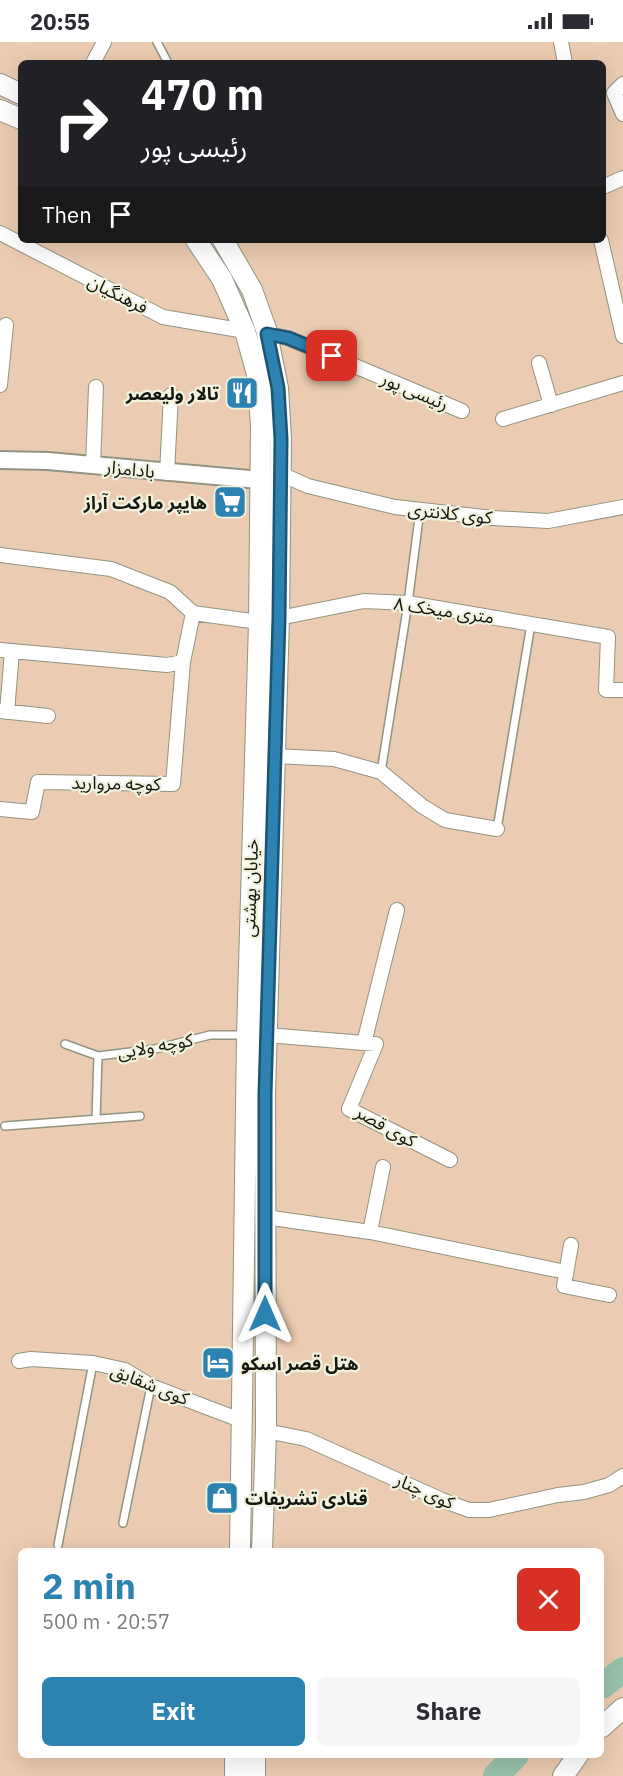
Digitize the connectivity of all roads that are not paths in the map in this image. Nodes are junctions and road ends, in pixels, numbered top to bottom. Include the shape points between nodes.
1 (104, 42) edge
2 (157, 42) edge
3 (561, 42) edge
4 (95, 60) edge
5 (166, 60) edge
6 (564, 60) edge
7 (0, 84) edge
8 (623, 84) edge
9 (18, 93) edge
10 (0, 110) edge
11 (623, 114) edge
12 (18, 118) edge
13 (623, 178) edge
14 (606, 186) edge
15 (0, 233) edge
16 (18, 242) edge
17 (19, 243) edge
18 (198, 243) edge
19 (225, 243) edge
20 (602, 243) edge
21 (617, 282) edge
22 (6, 325) dead end
23 (245, 331) junction
24 (267, 334) junction
25 (623, 336) edge
26 (539, 363) dead end
27 (623, 383) edge
28 (0, 385) edge
29 (96, 387) dead end
30 (171, 395) dead end
31 (551, 405) junction
32 (462, 411) dead end
33 (503, 419) dead end
34 (0, 460) edge
35 (93, 466) junction
36 (167, 473) junction
37 (281, 479) junction
38 (260, 480) junction
39 (623, 507) edge
40 (420, 510) junction
41 (0, 555) edge
42 (408, 603) junction
43 (193, 613) junction
44 (279, 618) junction
45 (259, 622) junction
46 (531, 624) junction
47 (6, 651) edge
48 (183, 662) junction
49 (623, 690) edge
50 (3, 712) edge
51 (48, 716) dead end
52 (275, 756) junction
53 (381, 772) junction
54 (0, 809) edge
55 (497, 829) joint
56 (398, 910) dead end
57 (247, 1035) junction
58 (267, 1035) junction
59 (364, 1043) junction
60 (65, 1044) dead end
61 (98, 1056) junction
62 (140, 1116) dead end
63 (96, 1119) junction
64 (5, 1126) dead end
65 (450, 1160) dead end
66 (383, 1167) dead end
67 (265, 1217) junction
68 (370, 1232) junction
69 (571, 1245) dead end
70 (567, 1272) junction
71 (609, 1295) dead end
72 (19, 1361) dead end
73 (93, 1363) junction
74 (151, 1386) junction
75 (243, 1420) junction
76 (266, 1431) junction
77 (623, 1476) edge
78 (123, 1523) dead end
79 (58, 1545) dead end
80 (240, 1548) edge
81 (262, 1548) edge
82 (623, 1708) edge
83 (604, 1725) edge
84 (235, 1758) edge
85 (255, 1758) edge
86 (577, 1758) edge
87 (235, 1776) edge
88 (255, 1776) edge
89 (563, 1776) edge

1 - 4 street
2 - 5 lane
3 - 6 street
7 - 9 main road
8 - 11 street via 614,93
10 - 12 main road
13 - 14 street
15 - 16 street, فرهنگیان
17 - 23 street, فرهنگیان via 163,317
18 - 23 main road, خیابان بهشتی via 222,279
19 - 24 main road, خیابان بهشتی via 252,290
20 - 21 street
21 - 25 street
22 - 28 street
23 - 38 main road, خیابان بهشتی via 257,374
24 - 32 street, رئیسی پور via 288,338
24 - 37 main road, خیابان بهشتی via 278,388
26 - 31 street
27 - 31 street
29 - 35 street
30 - 36 street
31 - 33 street
34 - 35 street, بادامزار
35 - 36 street, بادامزار
36 - 38 street, بادامزار
37 - 38 main road via 277,462 272,459 264,460
37 - 38 main road via 278,500 272,503 264,500
37 - 40 street, کوی کلانتری
37 - 44 main road, خیابان بهشتی
38 - 45 main road, خیابان بهشتی
39 - 40 street, کوی کلانتری via 548,521
40 - 42 lane
41 - 43 street via 111,569 170,592
42 - 44 street, ۸ متری میخک via 364,601
42 - 46 street, ۸ متری میخک
42 - 53 lane
43 - 45 street
43 - 48 street
44 - 52 main road, خیابان بهشتی
45 - 57 main road, خیابان بهشتی
46 - 49 street, ۸ متری میخک via 608,637 606,690
46 - 55 lane
47 - 48 street via 166,665
47 - 50 street
48 - 54 street, کوچه مروارید via 173,784 38,782 32,812
50 - 51 street
52 - 53 street via 334,759
52 - 58 main road, خیابان بهشتی
53 - 55 street via 444,820
56 - 59 street
57 - 61 lane, کوچه ولایی via 210,1035 155,1049
57 - 75 main road, خیابان بهشتی
58 - 59 street
58 - 67 main road, خیابان بهشتی
59 - 65 street, کوی قصر via 375,1044 349,1109
60 - 61 lane, کوچه ولایی
61 - 63 lane
62 - 63 lane
63 - 64 lane
66 - 68 street
67 - 68 street
67 - 76 main road, خیابان بهشتی
68 - 70 street
69 - 70 street
70 - 71 street via 564,1286
72 - 73 street, کوی شقایق
73 - 74 street, کوی شقایق via 125,1370
73 - 79 lane
74 - 75 street, کوی شقایق
74 - 78 lane
75 - 80 main road, خیابان بهشتی
76 - 77 street, کوی چنار via 306,1439 469,1510 489,1510 584,1492 609,1485
76 - 81 main road, خیابان بهشتی
82 - 83 main road
84 - 87 main road
85 - 88 main road
86 - 89 main road

